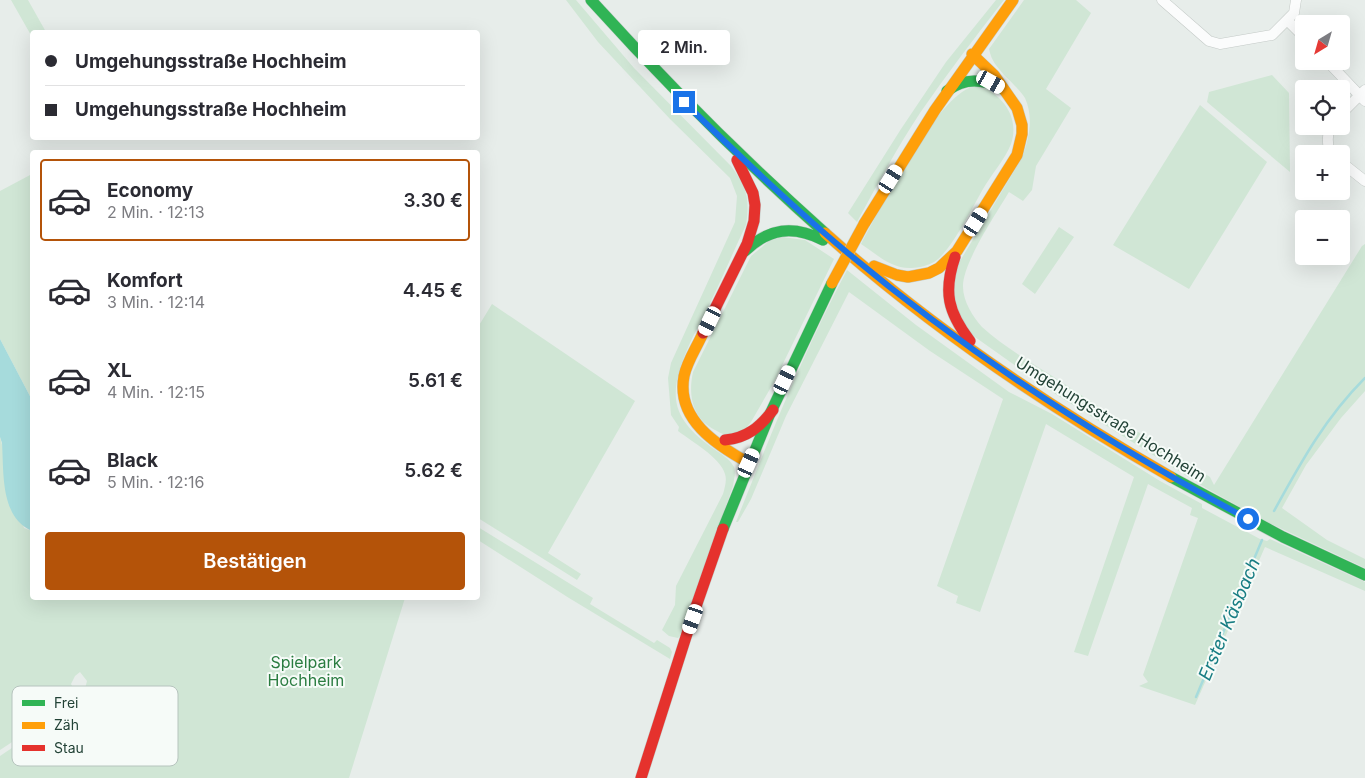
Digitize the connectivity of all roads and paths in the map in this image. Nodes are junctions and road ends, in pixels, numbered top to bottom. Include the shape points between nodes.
1 (590, 0) edge
2 (1013, 0) edge
3 (1162, 0) edge
4 (1296, 0) edge
5 (1287, 20) junction
6 (1295, 28) edge
7 (971, 56) junction
8 (1336, 70) edge
9 (991, 82) junction
10 (947, 91) junction
11 (1006, 91) junction
12 (1363, 96) edge
13 (1350, 107) edge
14 (730, 148) junction
15 (1350, 169) edge
16 (1365, 181) edge
17 (842, 248) junction
18 (957, 251) junction
19 (740, 258) junction
20 (858, 261) junction
21 (984, 358) junction
22 (772, 410) junction
23 (709, 435) junction
24 (725, 440) junction
25 (749, 463) junction
26 (1365, 576) edge
27 (641, 778) edge

1 - 14 main road
2 - 7 main road
3 - 5 street via 1214,44 1272,35
4 - 5 street via 1296,10
5 - 6 street
7 - 9 main road via 975,72
7 - 10 main road
7 - 11 main road via 985,66
8 - 12 street
9 - 10 main road via 967,80
9 - 11 main road
10 - 22 main road, bridge via 864,224 798,351
11 - 18 main road via 1017,106 1021,120 1019,149
12 - 13 street
14 - 17 main road
14 - 19 main road via 749,181 755,205 752,230
15 - 16 street
17 - 18 main road via 890,274 908,278 936,270
17 - 20 main road
18 - 21 main road via 948,280 950,309 958,327
19 - 20 main road via 762,237 791,229 814,234
19 - 23 main road via 683,381 687,410 696,425
20 - 21 main road, Umgehungsstraße Hochheim
21 - 26 main road, Umgehungsstraße Hochheim via 1071,417 1160,471 1256,524
22 - 24 main road via 747,435
22 - 25 main road
23 - 24 main road
23 - 25 main road
24 - 25 main road via 738,446
25 - 27 main road

